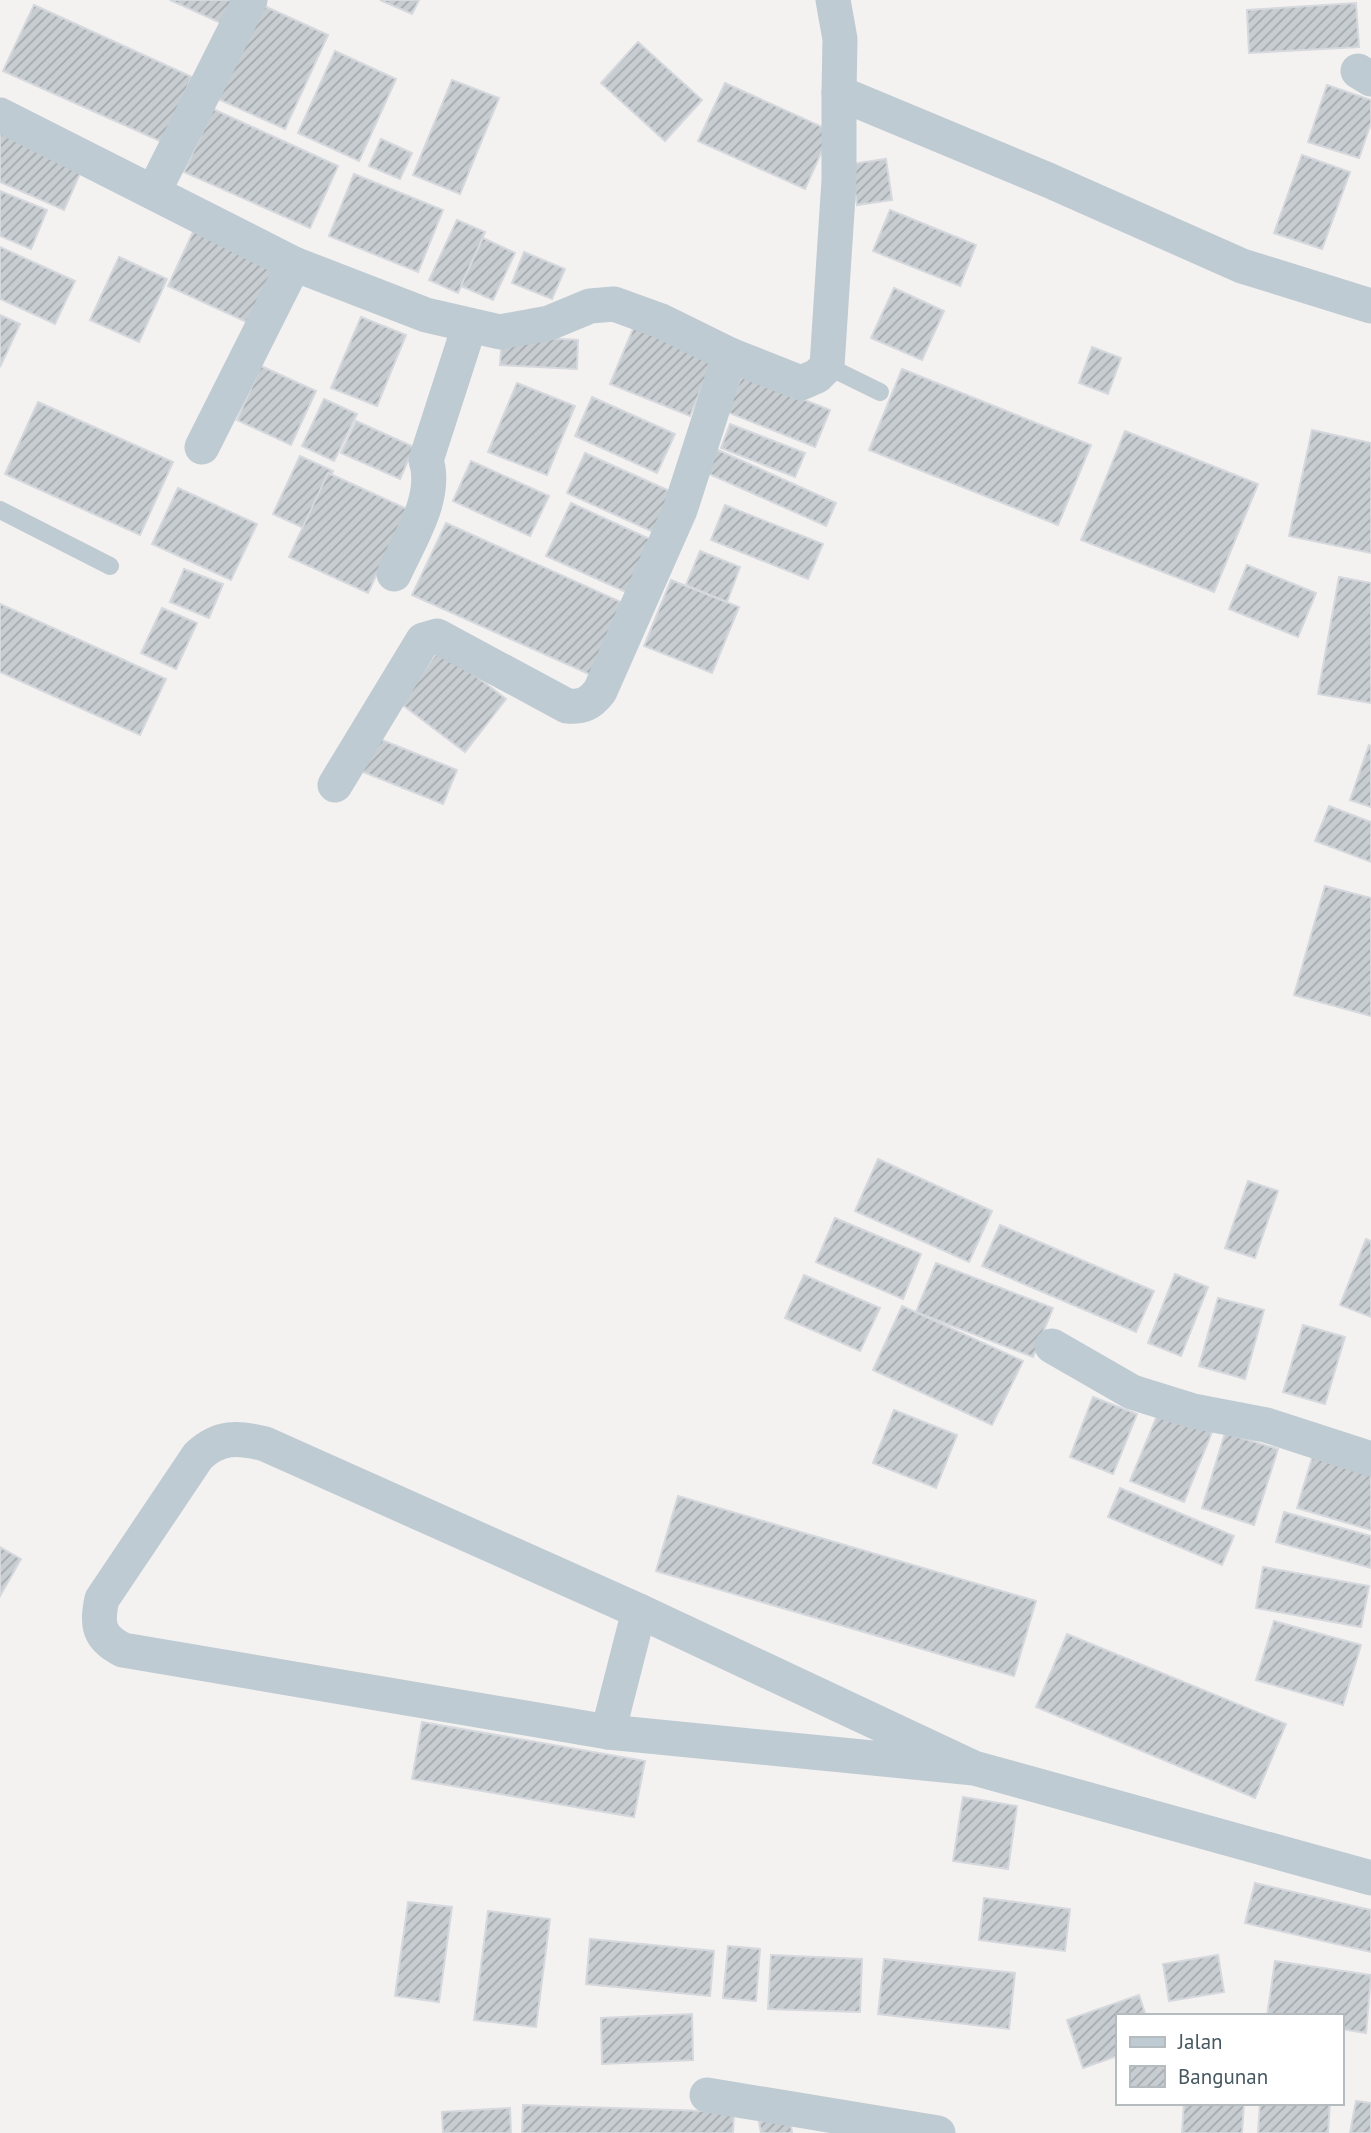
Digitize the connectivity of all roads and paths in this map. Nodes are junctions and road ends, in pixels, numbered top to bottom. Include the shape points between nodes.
1 (250, 0) edge
2 (833, 0) edge
3 (839, 93) junction
4 (0, 115) edge
5 (155, 191) junction
6 (294, 264) junction
7 (1371, 306) edge
8 (470, 327) junction
9 (730, 355) junction
10 (827, 366) junction
11 (880, 392) dead end
12 (202, 447) dead end
13 (0, 510) edge
14 (110, 566) dead end
15 (394, 574) dead end
16 (335, 785) dead end
17 (1052, 1346) dead end
18 (1371, 1459) edge
19 (639, 1611) junction
20 (608, 1732) junction
21 (974, 1768) junction
22 (1371, 1878) edge
23 (708, 2095) dead end
24 (938, 2133) edge

1 - 5 street
2 - 3 street via 840,39
3 - 7 street via 1242,266
3 - 10 street via 839,180
4 - 5 street
5 - 6 street
6 - 8 street via 426,315
6 - 12 street
8 - 9 street via 500,332 549,323 590,306 614,304
8 - 15 street via 426,460 430,474 427,499
9 - 10 street via 801,383
9 - 16 street via 680,510 592,701 567,706 437,636 429,637
10 - 11 lane
13 - 14 lane
17 - 18 street via 1132,1392 1194,1412 1266,1425
19 - 20 street
19 - 20 street via 265,1444 235,1438 210,1445 198,1456 102,1600 99,1629 110,1644 123,1650
19 - 21 street
20 - 21 street
21 - 22 street
23 - 24 street

